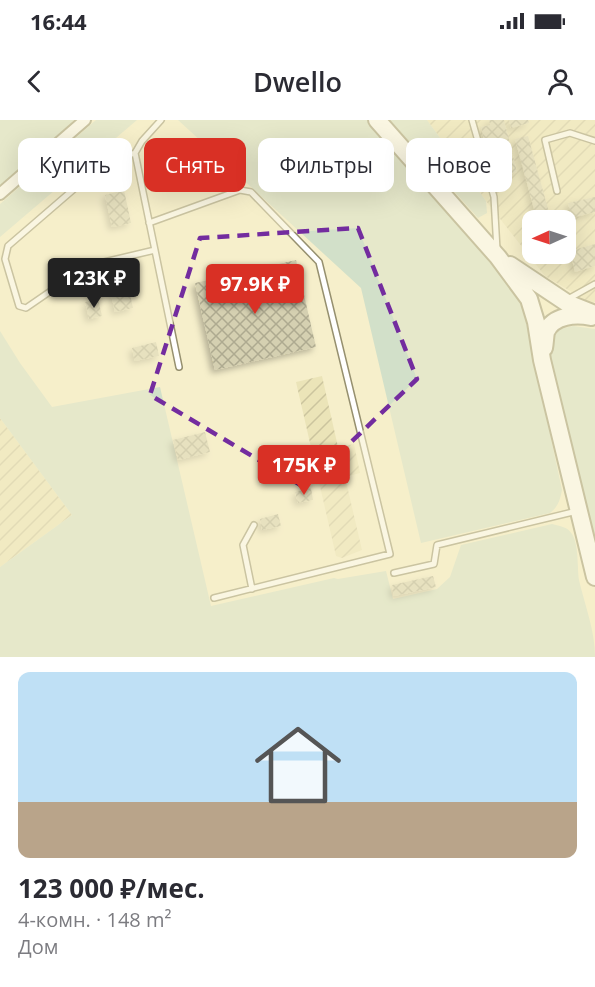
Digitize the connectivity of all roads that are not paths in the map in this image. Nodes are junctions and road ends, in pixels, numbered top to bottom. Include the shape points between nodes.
1 (85, 120) edge
2 (162, 120) edge
3 (377, 120) edge
4 (472, 120) edge
5 (595, 141) edge
6 (135, 153) junction
7 (557, 191) dead end
8 (0, 194) edge
9 (149, 223) junction
10 (155, 250) junction
11 (498, 257) junction
12 (595, 284) edge
13 (564, 301) junction
14 (595, 316) edge
15 (542, 360) junction
16 (179, 367) dead end
17 (578, 510) junction
18 (254, 525) dead end
19 (394, 573) dead end
20 (595, 577) edge
21 (252, 589) junction
22 (214, 598) dead end

1 - 8 street
2 - 6 lane
3 - 11 main road
4 - 11 lane via 494,197
5 - 7 lane via 570,133 545,140
6 - 9 lane
6 - 10 lane via 103,164 8,246 5,259 19,306 26,308 87,266
9 - 10 lane
9 - 21 lane via 240,190 251,192 319,262 390,554
10 - 16 lane
11 - 13 main road
11 - 15 main road via 528,299
12 - 13 lane
13 - 14 main road
14 - 15 main road via 567,316 555,322 547,330
15 - 17 main road
17 - 19 lane via 437,545 434,564
17 - 20 main road
18 - 21 lane via 243,545
21 - 22 lane

